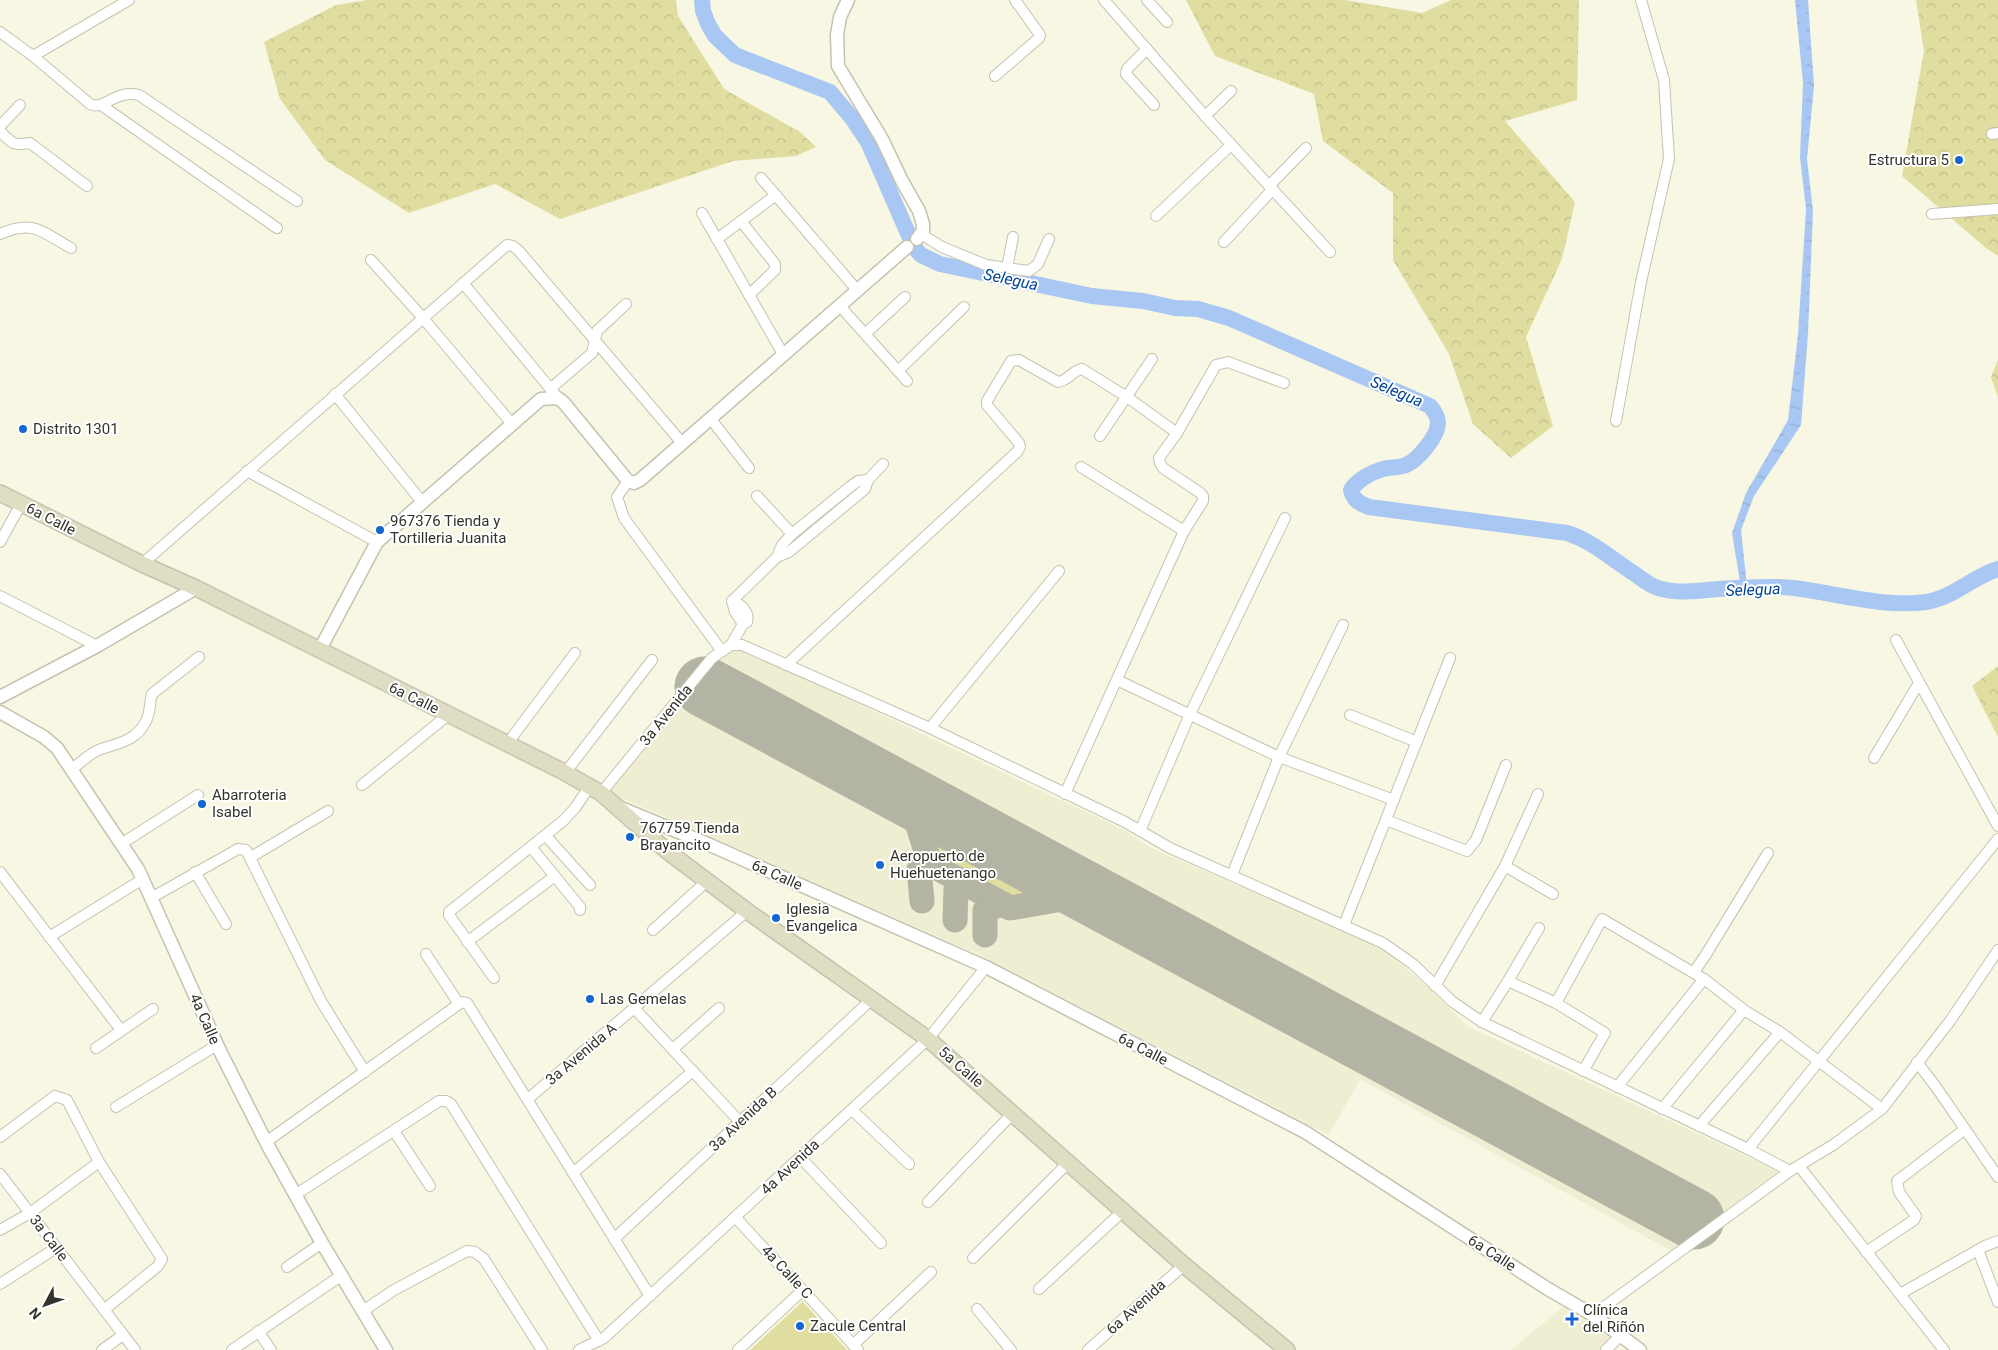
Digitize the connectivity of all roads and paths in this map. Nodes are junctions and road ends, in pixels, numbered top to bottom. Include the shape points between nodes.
1 (129, 0) edge
2 (848, 0) edge
3 (1015, 0) edge
4 (1104, 0) edge
5 (1147, 0) edge
6 (1641, 0) edge
7 (1166, 22) dead end
8 (0, 32) edge
9 (1147, 49) junction
10 (34, 56) junction
11 (994, 76) dead end
12 (1231, 91) dead end
13 (20, 105) dead end
14 (101, 105) junction
15 (1154, 105) dead end
16 (1205, 116) junction
17 (0, 126) edge
18 (0, 131) edge
19 (1232, 145) junction
20 (1306, 148) dead end
21 (761, 178) dead end
22 (87, 186) dead end
23 (1271, 188) junction
24 (776, 195) junction
25 (297, 201) dead end
26 (1998, 209) edge
27 (702, 213) dead end
28 (1932, 214) dead end
29 (1156, 216) dead end
30 (741, 221) junction
31 (277, 228) dead end
32 (0, 234) edge
33 (1013, 237) dead end
34 (717, 239) junction
35 (1049, 239) dead end
36 (915, 240) junction
37 (1224, 242) dead end
38 (70, 248) dead end
39 (1330, 252) dead end
40 (371, 260) dead end
41 (1007, 268) junction
42 (463, 283) junction
43 (857, 290) junction
44 (749, 295) junction
45 (904, 297) dead end
46 (626, 304) dead end
47 (839, 306) junction
48 (964, 307) dead end
49 (423, 318) junction
50 (865, 334) junction
51 (595, 340) junction
52 (783, 354) junction
53 (1152, 360) dead end
54 (898, 371) junction
55 (908, 381) dead end
56 (1284, 383) dead end
57 (554, 393) junction
58 (336, 394) junction
59 (1127, 397) junction
60 (710, 418) junction
61 (1616, 421) dead end
62 (512, 424) junction
63 (1177, 433) junction
64 (1100, 436) dead end
65 (682, 443) junction
66 (884, 464) dead end
67 (1081, 466) dead end
68 (749, 468) dead end
69 (247, 471) junction
70 (868, 480) junction
71 (628, 481) junction
72 (0, 493) edge
73 (757, 496) dead end
74 (422, 502) junction
75 (21, 504) junction
76 (1285, 518) dead end
77 (1184, 532) junction
78 (792, 534) junction
79 (0, 542) edge
80 (377, 542) junction
81 (777, 557) junction
82 (142, 564) junction
83 (1059, 571) dead end
84 (196, 588) junction
85 (0, 596) edge
86 (1343, 625) dead end
87 (1896, 640) dead end
88 (733, 644) junction
89 (97, 646) junction
90 (721, 650) junction
91 (319, 651) junction
92 (576, 653) dead end
93 (199, 657) dead end
94 (1450, 658) dead end
95 (652, 660) dead end
96 (786, 665) junction
97 (1116, 680) junction
98 (1919, 683) junction
99 (0, 698) edge
100 (0, 712) edge
101 (1190, 714) junction
102 (448, 715) junction
103 (1350, 715) dead end
104 (930, 728) junction
105 (1417, 742) junction
106 (507, 744) junction
107 (1279, 757) junction
108 (1874, 758) dead end
109 (1506, 765) dead end
110 (72, 769) junction
111 (565, 773) junction
112 (362, 785) dead end
113 (596, 790) junction
114 (1065, 794) junction
115 (1538, 794) dead end
116 (198, 796) dead end
117 (1394, 800) junction
118 (617, 807) junction
119 (328, 811) dead end
120 (1386, 820) junction
121 (1998, 826) edge
122 (1140, 831) junction
123 (546, 836) junction
124 (1998, 839) edge
125 (122, 844) junction
126 (531, 848) junction
127 (1768, 853) dead end
128 (251, 857) junction
129 (1505, 866) junction
130 (0, 872) edge
131 (195, 872) junction
132 (1232, 875) junction
133 (555, 876) junction
134 (143, 879) junction
135 (707, 881) junction
136 (590, 886) dead end
137 (1553, 894) dead end
138 (151, 898) junction
139 (580, 910) dead end
140 (747, 911) junction
141 (226, 924) dead end
142 (1344, 925) junction
143 (1540, 928) dead end
144 (653, 930) dead end
145 (50, 937) junction
146 (467, 942) junction
147 (1998, 950) edge
148 (426, 954) dead end
149 (986, 968) junction
150 (1694, 972) junction
151 (494, 978) dead end
152 (1704, 979) junction
153 (1508, 981) junction
154 (1435, 986) junction
155 (872, 999) junction
156 (1556, 1003) junction
157 (459, 1004) junction
158 (634, 1008) junction
159 (718, 1008) dead end
160 (153, 1009) dead end
161 (1744, 1010) junction
162 (1482, 1022) junction
163 (121, 1030) junction
164 (1780, 1032) junction
165 (928, 1039) junction
166 (217, 1045) junction
167 (96, 1048) dead end
168 (673, 1049) junction
169 (1818, 1062) junction
170 (1916, 1062) junction
171 (693, 1071) junction
172 (1583, 1071) junction
173 (365, 1072) junction
174 (1616, 1087) junction
175 (528, 1099) junction
176 (116, 1107) dead end
177 (1662, 1109) junction
178 (1882, 1109) junction
179 (852, 1110) junction
180 (1014, 1113) junction
181 (740, 1122) junction
182 (1699, 1126) junction
183 (1965, 1129) junction
184 (394, 1130) junction
185 (0, 1137) edge
186 (266, 1142) junction
187 (1748, 1149) junction
188 (800, 1157) junction
189 (99, 1162) junction
190 (908, 1164) dead end
191 (1067, 1164) junction
192 (1794, 1169) junction
193 (573, 1173) junction
194 (0, 1174) edge
195 (1998, 1177) edge
196 (430, 1186) dead end
197 (295, 1195) junction
198 (928, 1202) dead end
199 (1123, 1211) junction
200 (30, 1213) junction
201 (736, 1217) junction
202 (0, 1230) edge
203 (614, 1239) junction
204 (1998, 1241) edge
205 (881, 1243) dead end
206 (322, 1244) junction
207 (56, 1248) junction
208 (1978, 1250) junction
209 (1866, 1252) junction
210 (973, 1258) dead end
211 (1184, 1265) junction
212 (286, 1267) dead end
213 (931, 1272) dead end
214 (342, 1274) junction
215 (0, 1284) edge
216 (1039, 1289) dead end
217 (803, 1290) junction
218 (1900, 1294) junction
219 (650, 1296) junction
220 (1998, 1302) edge
221 (977, 1309) dead end
222 (104, 1310) junction
223 (363, 1311) junction
224 (1593, 1315) junction
225 (258, 1331) junction
226 (123, 1335) junction
227 (1620, 1336) junction
228 (599, 1341) junction
229 (856, 1347) edge
230 (102, 1350) edge
231 (135, 1350) edge
232 (232, 1350) edge
233 (271, 1350) edge
234 (386, 1350) edge
235 (542, 1350) edge
236 (579, 1350) edge
237 (738, 1350) edge
238 (1011, 1350) edge
239 (1088, 1350) edge
240 (1288, 1350) edge
241 (1606, 1350) edge
242 (1640, 1350) edge
243 (1944, 1350) edge

1 - 10 street
2 - 36 street via 840,17 837,35 838,66 882,139 919,211 923,224
3 - 11 street via 1040,34 1039,38
4 - 9 street
5 - 7 street
6 - 61 street via 1664,80 1669,159 1641,282
8 - 10 street
9 - 15 street via 1126,74
9 - 16 street
10 - 14 street via 90,104
12 - 16 street
13 - 17 street
14 - 25 street via 118,95 138,95
14 - 31 street
16 - 19 street
18 - 22 street via 15,145 30,143
19 - 23 street
19 - 29 street
20 - 23 street
21 - 24 street
23 - 37 street
23 - 39 street
24 - 30 street
24 - 43 street
26 - 28 street
27 - 34 street
30 - 34 street
30 - 44 street via 775,264 776,270
32 - 38 street via 22,226 34,227
33 - 41 street
34 - 44 street
35 - 41 street via 1034,268 1029,271
36 - 41 street via 986,265
36 - 43 street
40 - 49 street
42 - 49 street
42 - 51 street via 507,245 513,246
42 - 57 street
43 - 47 street
44 - 52 street
45 - 50 street
46 - 51 street via 597,331
47 - 50 street
47 - 52 street
48 - 54 street
49 - 58 street
49 - 62 street
50 - 54 street
51 - 57 street via 592,353
51 - 65 street
52 - 60 street
53 - 59 street
54 - 55 street
56 - 63 street via 1228,362 1216,365
57 - 62 street via 541,399
57 - 71 street
58 - 69 street
58 - 74 street
59 - 63 street
59 - 64 street
59 - 96 street via 1082,369 1060,382 1019,360 1011,360 988,397 987,405 1020,447
60 - 65 street
60 - 68 street
62 - 74 street
63 - 77 street via 1159,458 1160,463 1203,496
65 - 71 street via 640,480
66 - 70 street
67 - 77 street
69 - 80 street
69 - 82 street
70 - 78 street via 850,486
70 - 81 street via 865,489 789,552
71 - 90 street via 616,497 624,518
72 - 75 main road, 6a Calle
73 - 78 street
74 - 80 street
75 - 79 street
75 - 82 main road, 6a Calle
76 - 101 street
77 - 97 street
78 - 81 street
80 - 91 street
81 - 88 street via 732,601 743,624
82 - 84 main road, 6a Calle
83 - 104 street
84 - 89 street
84 - 91 main road, 6a Calle
85 - 89 street
86 - 107 street
87 - 98 street
88 - 90 street, 3a Avenida
88 - 96 street
89 - 99 street
90 - 113 street, 3a Avenida
91 - 102 main road, 6a Calle
92 - 106 street
93 - 110 street via 152,694 150,714 135,736 96,751
94 - 105 street
95 - 111 street
96 - 104 street
97 - 101 street
97 - 114 street
98 - 108 street
98 - 121 street
100 - 110 street, 4a Calle via 44,737
101 - 107 street
101 - 122 street
102 - 106 main road, 6a Calle
102 - 112 street
103 - 105 street
104 - 114 street
105 - 117 street
106 - 111 main road, 6a Calle
107 - 117 street
107 - 132 street
109 - 120 street via 1476,840 1467,851
110 - 125 street, 4a Calle
111 - 113 main road, 6a Calle
113 - 118 main road, 6a Calle
113 - 123 street, 3a Avenida
114 - 122 street
115 - 129 street
116 - 125 street
117 - 120 street
118 - 135 main road, 5a Calle
118 - 149 street, 6a Calle
119 - 128 street
120 - 142 street
122 - 132 street
123 - 126 street, 3a Avenida
123 - 136 street
124 - 169 street
125 - 134 street, 4a Calle
126 - 133 street
126 - 146 street, 3a Avenida via 449,912
127 - 150 street
128 - 131 street via 246,850 238,849
128 - 173 street via 321,1001
129 - 137 street
129 - 154 street
130 - 145 street
131 - 138 street
131 - 141 street
132 - 142 street
133 - 139 street
133 - 146 street
134 - 138 street, 4a Calle
134 - 145 street
135 - 140 main road, 5a Calle
135 - 144 street
138 - 166 street, 4a Calle
140 - 155 main road, 5a Calle
140 - 158 street, 3a Avenida A
142 - 154 street via 1383,943
143 - 153 street
145 - 163 street
146 - 151 street
147 - 170 street via 1950,1021
148 - 157 street
149 - 165 street, 4a Avenida
149 - 224 street, 6a Calle via 1305,1132
150 - 152 street
150 - 156 street via 1602,919
152 - 161 street
152 - 174 street
153 - 156 street
153 - 162 street
154 - 162 street
155 - 165 main road, 5a Calle
155 - 181 street, 3a Avenida B
156 - 172 street via 1605,1032
157 - 173 street
157 - 175 street via 467,1004
158 - 168 street
158 - 175 street, 3a Avenida A
159 - 168 street
160 - 163 street
161 - 164 street
161 - 177 street
162 - 172 street
163 - 167 street
164 - 169 street
164 - 182 street
165 - 179 street, 4a Avenida
165 - 180 main road, 5a Calle
166 - 176 street
166 - 186 street, 4a Calle
168 - 171 street
169 - 178 street
169 - 187 street
170 - 178 street
170 - 183 street
171 - 181 street
171 - 193 street
172 - 174 street
173 - 186 street
174 - 177 street
175 - 193 street
177 - 182 street
178 - 192 street
179 - 188 street, 4a Avenida
179 - 190 street
180 - 191 main road, 5a Calle
180 - 198 street
181 - 203 street, 3a Avenida B
182 - 187 street
183 - 195 street
183 - 209 street via 1897,1181 1899,1192 1916,1216
184 - 196 street
184 - 197 street
184 - 228 street via 439,1101 451,1104
185 - 189 street via 55,1096 60,1097 67,1100
186 - 197 street, 4a Calle
187 - 192 street
188 - 201 street, 4a Avenida
188 - 205 street
189 - 200 street
189 - 222 street via 162,1259 158,1266
191 - 199 main road, 5a Calle
191 - 210 street
192 - 209 street
192 - 224 street
193 - 203 street
194 - 200 street, 3a Calle
197 - 206 street, 4a Calle
199 - 211 main road, 5a Calle
199 - 216 street
200 - 202 street
200 - 207 street, 3a Calle
201 - 217 street, 4a Calle C
201 - 219 street, 4a Avenida
203 - 219 street
204 - 208 street
206 - 212 street
206 - 214 street, 4a Calle
207 - 215 street
207 - 222 street, 3a Calle
208 - 218 street
208 - 220 street
209 - 218 street
211 - 239 street, 6a Avenida
211 - 240 main road, 5a Calle
213 - 229 street
214 - 223 street, 4a Calle
214 - 225 street
217 - 229 street, 4a Calle C
217 - 237 street
218 - 243 street
219 - 228 street, 4a Avenida
221 - 238 street
222 - 226 street, 3a Calle
223 - 234 street, 4a Calle
223 - 235 street via 394,1290 467,1251 475,1252 484,1259
224 - 227 street, 6a Calle
225 - 232 street
225 - 233 street
226 - 230 street
226 - 231 street, 3a Calle
227 - 241 street
227 - 242 street, 6a Calle
228 - 236 street, 4a Avenida

